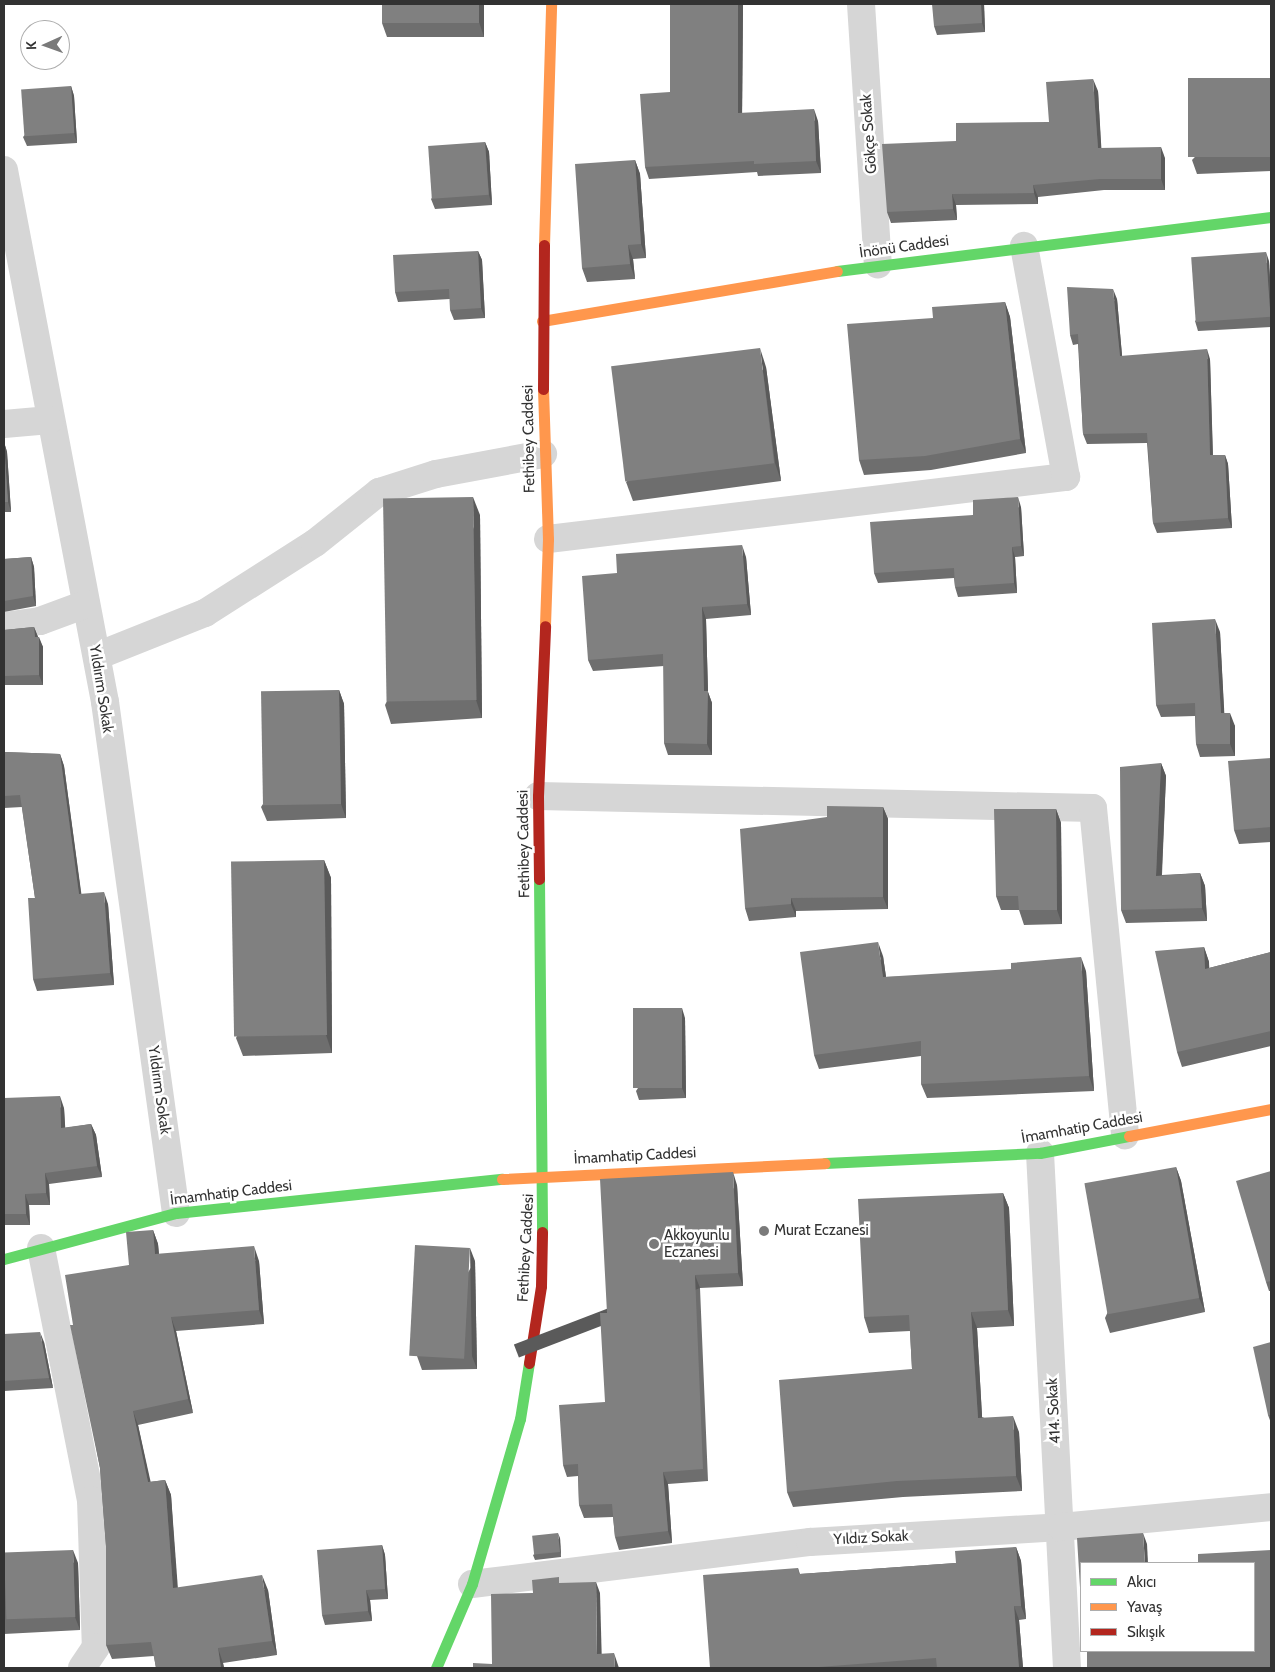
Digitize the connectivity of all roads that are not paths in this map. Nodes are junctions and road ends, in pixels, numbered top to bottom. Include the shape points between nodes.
1 (551, 4) edge
2 (861, 4) edge
3 (4, 170) edge
4 (1271, 217) edge
5 (1024, 246) junction
6 (878, 264) junction
7 (542, 321) junction
8 (50, 420) junction
9 (4, 424) edge
10 (543, 454) junction
11 (548, 539) junction
12 (86, 604) junction
13 (4, 626) edge
14 (97, 656) junction
15 (538, 796) junction
16 (1271, 1109) edge
17 (1125, 1135) junction
18 (1040, 1153) junction
19 (544, 1175) junction
20 (176, 1213) junction
21 (41, 1248) junction
22 (4, 1259) edge
23 (1271, 1506) edge
24 (1061, 1527) junction
25 (472, 1584) junction
26 (82, 1668) edge
27 (436, 1668) edge
28 (1067, 1668) edge

1 - 7 street, Fethibey Caddesi
2 - 6 street, Gökçe Sokak
3 - 8 street, Yıldırım Sokak
4 - 5 street, İnönü Caddesi
5 - 6 street, İnönü Caddesi
5 - 11 street via 1066,477
6 - 7 street, İnönü Caddesi
7 - 10 street, Fethibey Caddesi
8 - 9 street
8 - 12 street, Yıldırım Sokak
10 - 11 street, Fethibey Caddesi
10 - 14 street via 436,474 379,492 315,543 204,613
11 - 15 street, Fethibey Caddesi
12 - 13 street via 40,620
12 - 14 street, Yıldırım Sokak
14 - 20 street, Yıldırım Sokak
15 - 17 street via 1094,808
15 - 19 street, Fethibey Caddesi
16 - 17 street, İmamhatip Caddesi
17 - 18 street, İmamhatip Caddesi
18 - 19 street, İmamhatip Caddesi
18 - 24 street, 414. Sokak
19 - 20 street, İmamhatip Caddesi
19 - 25 street, Fethibey Caddesi via 541,1286 520,1419
20 - 21 street, İmamhatip Caddesi
21 - 22 street, İmamhatip Caddesi
21 - 26 street via 91,1500 96,1647
23 - 24 street, Yıldız Sokak
24 - 25 street, Yıldız Sokak via 810,1542
24 - 28 street, 414. Sokak
25 - 27 street, Fethibey Caddesi

